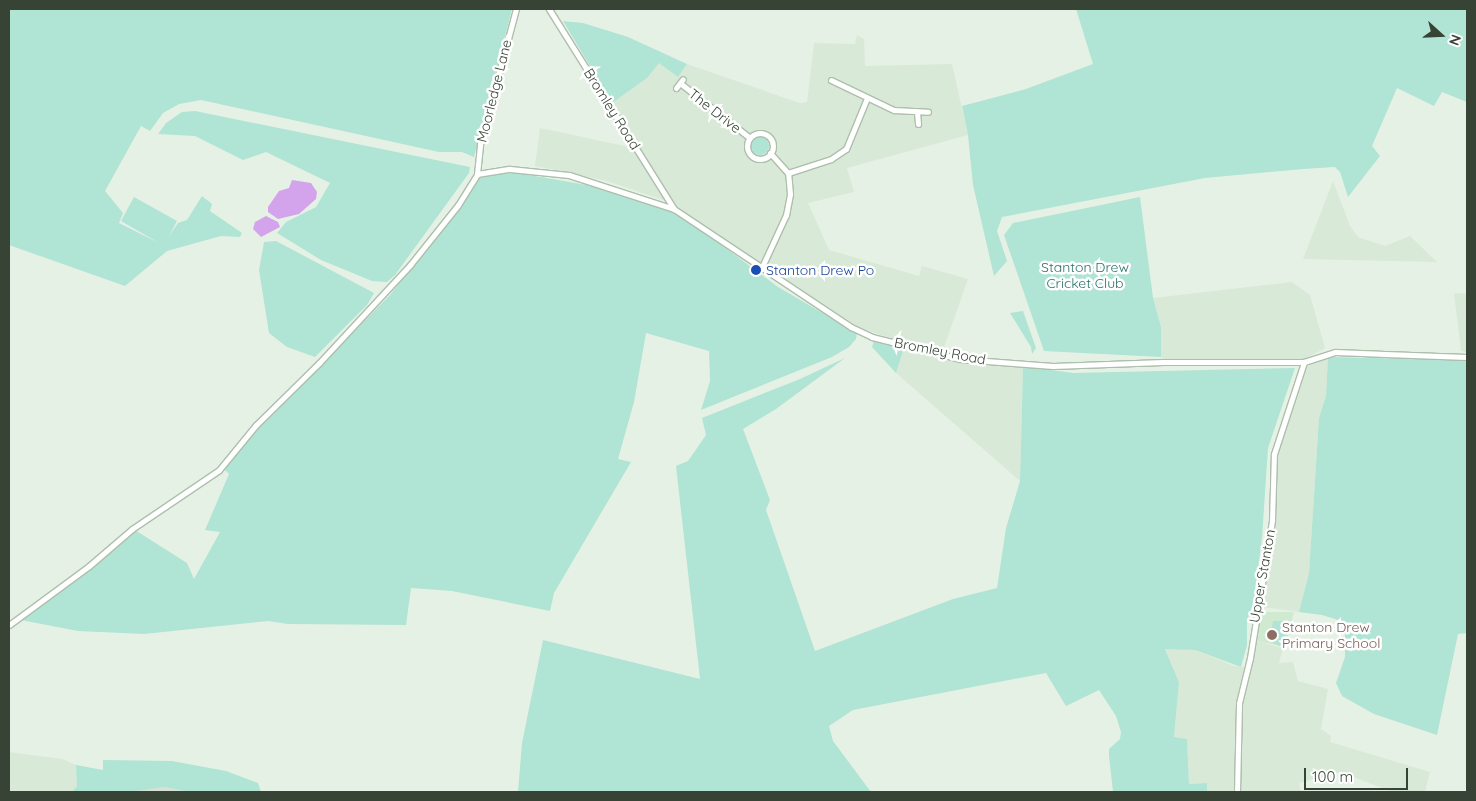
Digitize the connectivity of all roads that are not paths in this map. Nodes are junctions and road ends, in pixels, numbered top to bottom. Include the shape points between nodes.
1 (516, 9) edge
2 (549, 9) edge
3 (831, 80) dead end
4 (680, 83) dead end
5 (867, 98) junction
6 (918, 112) junction
7 (928, 112) dead end
8 (918, 124) dead end
9 (750, 138) junction
10 (770, 153) junction
11 (788, 173) junction
12 (477, 174) junction
13 (674, 209) junction
14 (761, 269) junction
15 (1467, 357) edge
16 (1304, 362) junction
17 (9, 625) edge
18 (1237, 792) edge

1 - 12 street, Moorledge Lane via 480,144
2 - 13 street, Bromley Road
3 - 5 street
4 - 9 street, The Drive
5 - 6 street via 894,110
5 - 11 street via 846,149 831,159
6 - 7 street
6 - 8 street
9 - 10 street, The Drive via 758,133 768,136 772,145
9 - 10 street, The Drive via 747,146 754,157 763,158
10 - 11 street, The Drive
11 - 14 street via 790,194 786,215
12 - 13 street, Bromley Road via 510,169 569,175
12 - 17 street via 458,205 410,266 256,425 219,470 132,529 89,566
13 - 14 street, Bromley Road
14 - 16 street, Bromley Road via 864,334 960,358 1081,367 1163,362
15 - 16 street, Bromley Road via 1335,352
16 - 18 street, Upper Stanton via 1274,454 1272,520 1239,703

